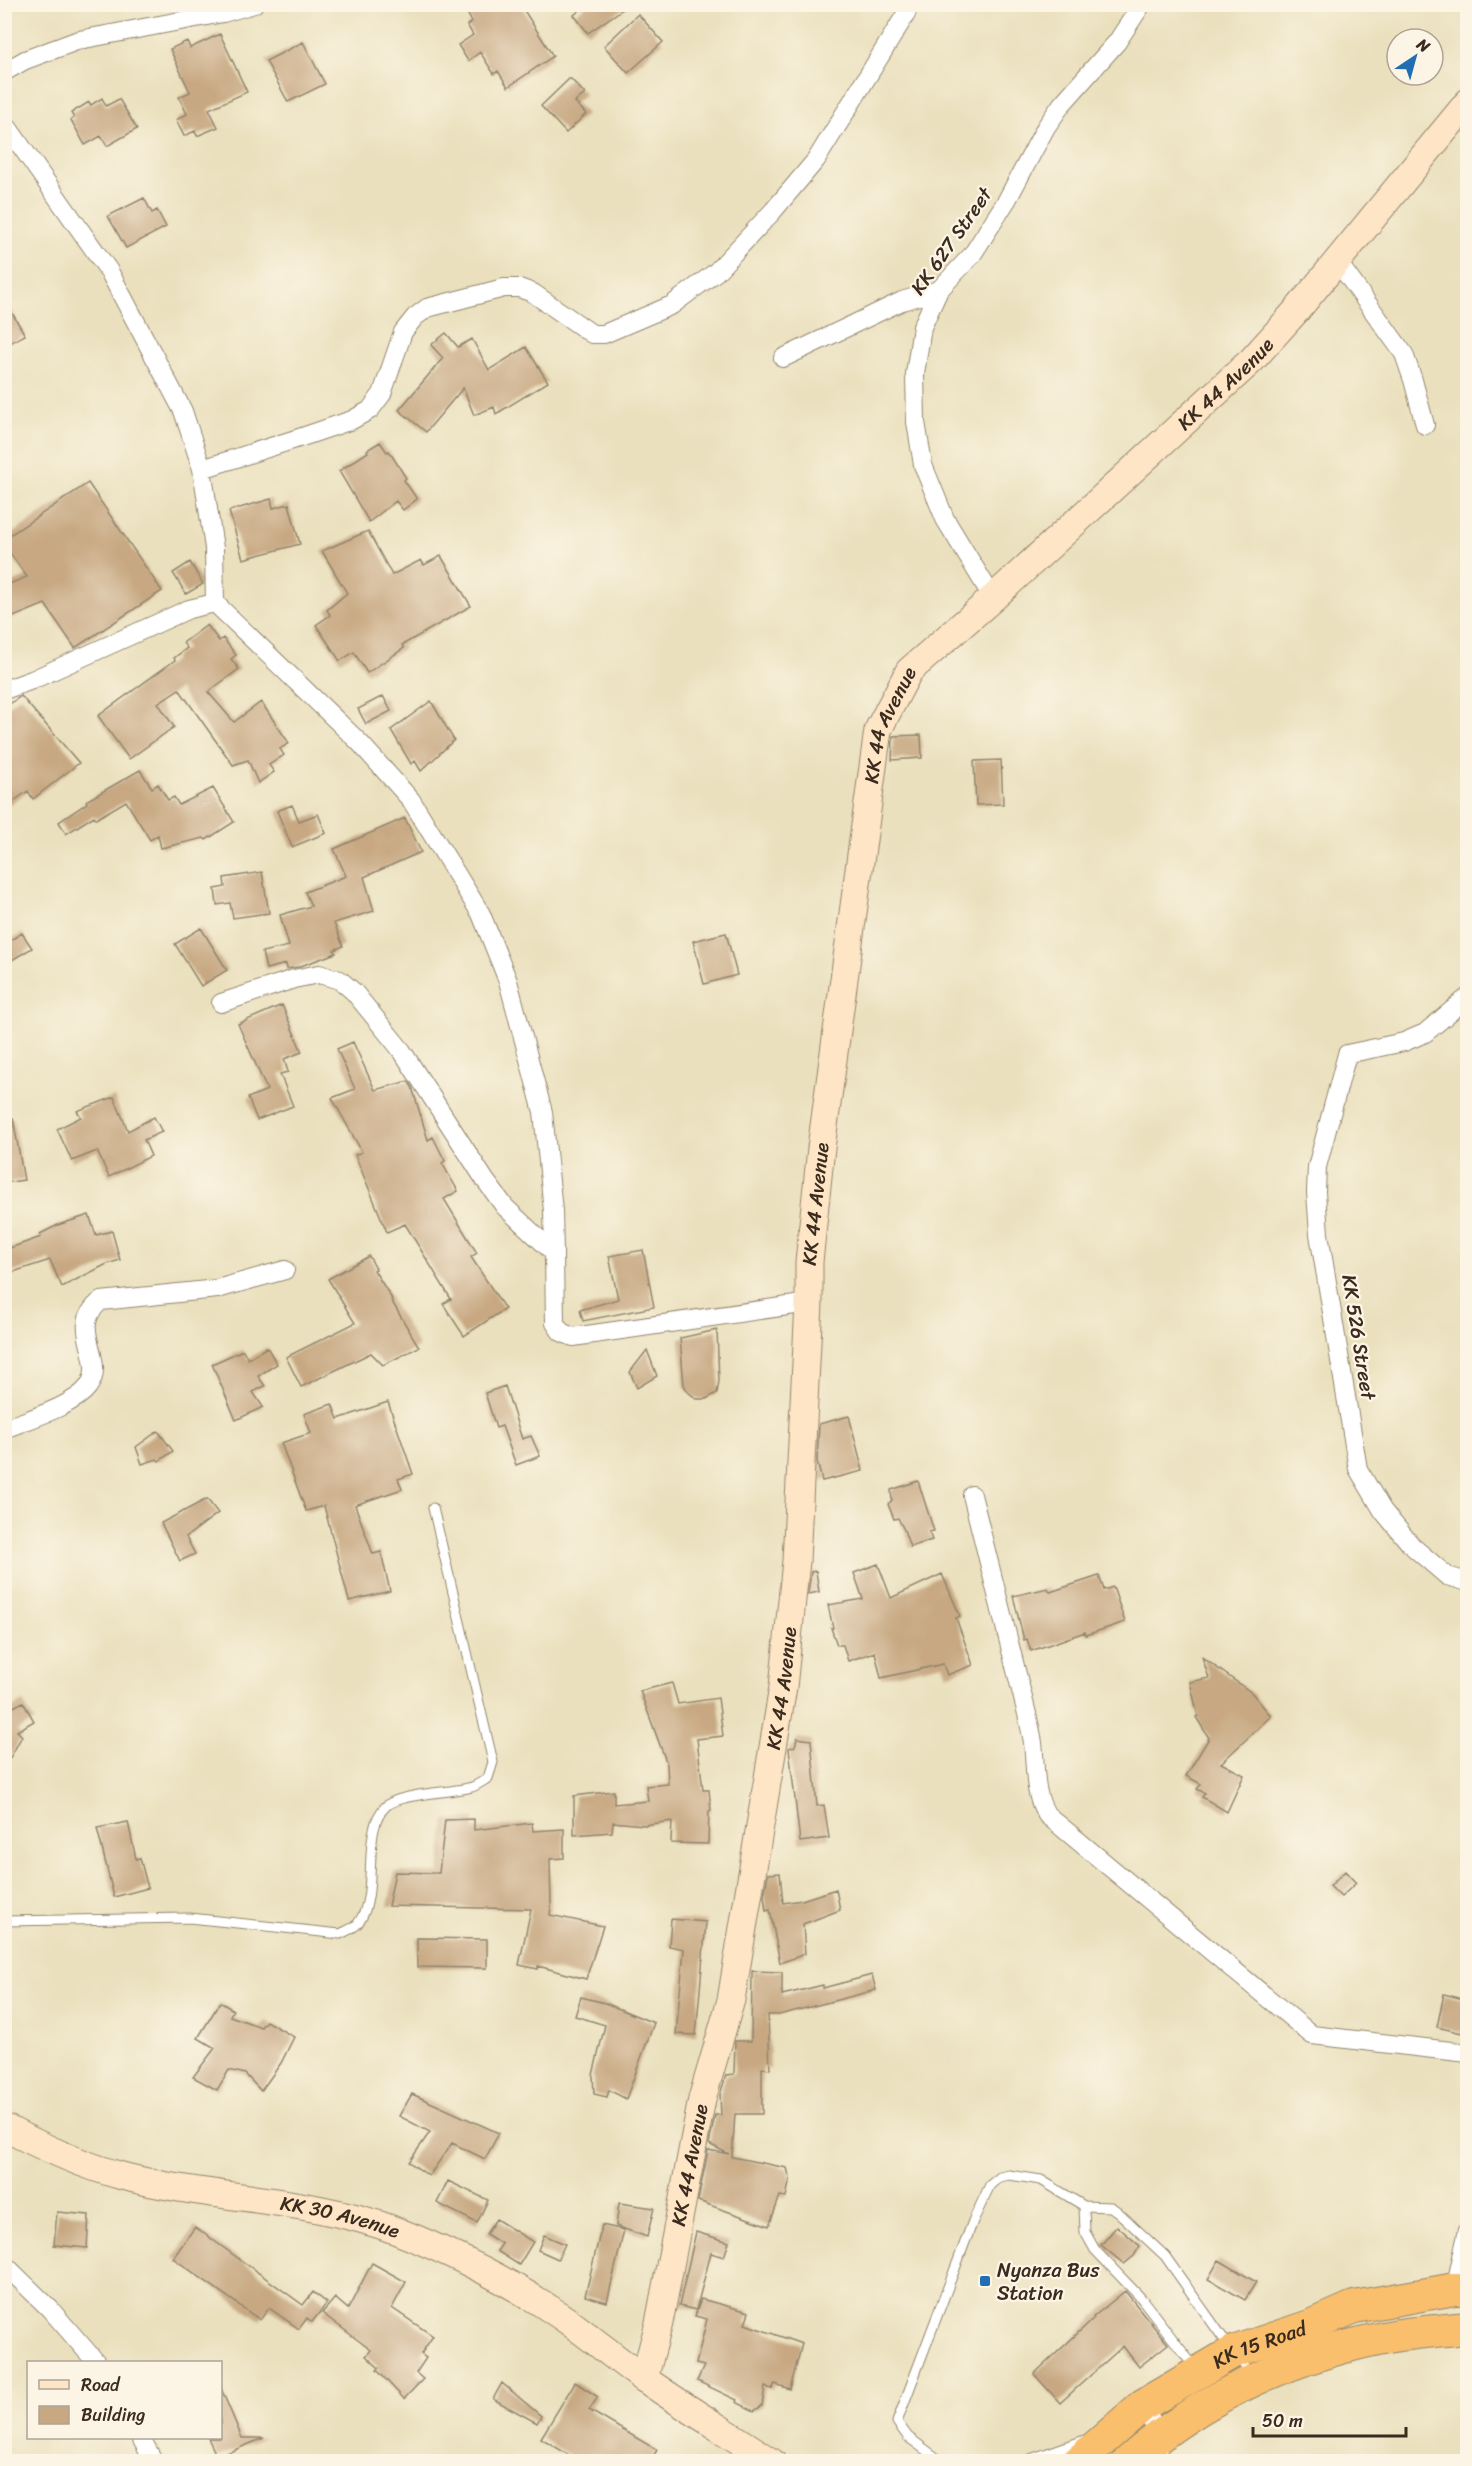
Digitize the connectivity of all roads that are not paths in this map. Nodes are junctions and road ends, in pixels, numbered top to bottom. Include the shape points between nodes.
1 (254, 4) edge
2 (909, 4) edge
3 (1143, 4) edge
4 (4, 72) edge
5 (1467, 102) edge
6 (4, 122) edge
7 (1337, 261) junction
8 (939, 290) junction
9 (783, 358) dead end
10 (1425, 425) dead end
11 (202, 469) junction
12 (993, 598) junction
13 (215, 603) junction
14 (4, 690) edge
15 (1467, 996) edge
16 (221, 1003) dead end
17 (554, 1253) junction
18 (285, 1270) dead end
19 (810, 1303) junction
20 (4, 1429) edge
21 (972, 1496) dead end
22 (433, 1508) dead end
23 (1467, 1582) edge
24 (4, 1921) edge
25 (1467, 2053) edge
26 (4, 2127) edge
27 (1084, 2206) junction
28 (1467, 2230) edge
29 (4, 2264) edge
30 (1461, 2289) edge
31 (1467, 2328) edge
32 (1233, 2352) junction
33 (95, 2361) edge
34 (644, 2379) junction
35 (1256, 2380) junction
36 (1208, 2385) junction
37 (1143, 2404) junction
38 (1113, 2429) junction
39 (142, 2439) edge
40 (1158, 2448) edge
41 (154, 2462) edge
42 (772, 2462) edge
43 (942, 2462) edge
44 (1022, 2462) edge
45 (1078, 2462) edge
46 (1128, 2462) edge

1 - 4 street via 79,40
2 - 11 street via 816,160 716,272 672,305 604,334 592,334 534,293 519,288 504,288 427,308 403,332 382,394 370,410 352,420
3 - 8 street, KK 627 Street via 1117,42 1062,104 972,255
5 - 7 main road, KK 44 Avenue
6 - 11 street via 108,271 183,411
7 - 10 street via 1404,354
7 - 12 main road, KK 44 Avenue via 1252,360
8 - 9 street via 902,301
8 - 12 street, KK 627 Street via 922,327 915,374 916,422 923,465 945,519
11 - 13 street via 214,548
12 - 19 main road, KK 44 Avenue via 909,671 878,730 821,1148
13 - 14 street via 189,609
13 - 17 street via 360,743 411,800 481,914 508,981 543,1112
15 - 23 street, KK 526 Street via 1425,1033 1404,1042 1347,1054 1317,1167 1316,1192 1319,1234 1358,1469 1383,1511 1412,1546 1447,1576
16 - 17 street via 302,978 319,975 340,980 402,1051 505,1207
17 - 19 street via 555,1323 561,1332 573,1337
18 - 20 street via 217,1289 101,1301 85,1321 94,1370 89,1387 72,1400
19 - 34 main road, KK 44 Avenue via 796,1561 783,1687 730,2000 702,2099 659,2323
21 - 25 street via 1027,1714 1038,1795 1047,1815 1312,2035
22 - 24 lane via 493,1762 488,1778 472,1787 387,1805 373,1840 367,1908 358,1924 340,1934 190,1918
26 - 34 main road, KK 30 Avenue via 75,2161 121,2176 342,2214 397,2231 528,2296 563,2317
27 - 32 lane via 1112,2207 1142,2232 1166,2256
27 - 36 lane via 1085,2232 1095,2250 1142,2299
27 - 43 lane via 1041,2180 1010,2175 990,2185 897,2422 908,2437
28 - 30 street
29 - 33 street
30 - 32 highway, KK 15 Road via 1354,2307
31 - 35 highway, KK 15 Road via 1398,2336 1331,2352
32 - 35 lane
32 - 36 highway, KK 15 Road
34 - 42 main road
35 - 36 highway, KK 15 Road
36 - 37 highway, KK 15 Road
36 - 40 highway, KK 15 Road
37 - 38 highway, KK 15 Road
37 - 40 street
38 - 44 lane
38 - 45 highway, KK 15 Road
39 - 41 street
40 - 46 highway, KK 15 Road

